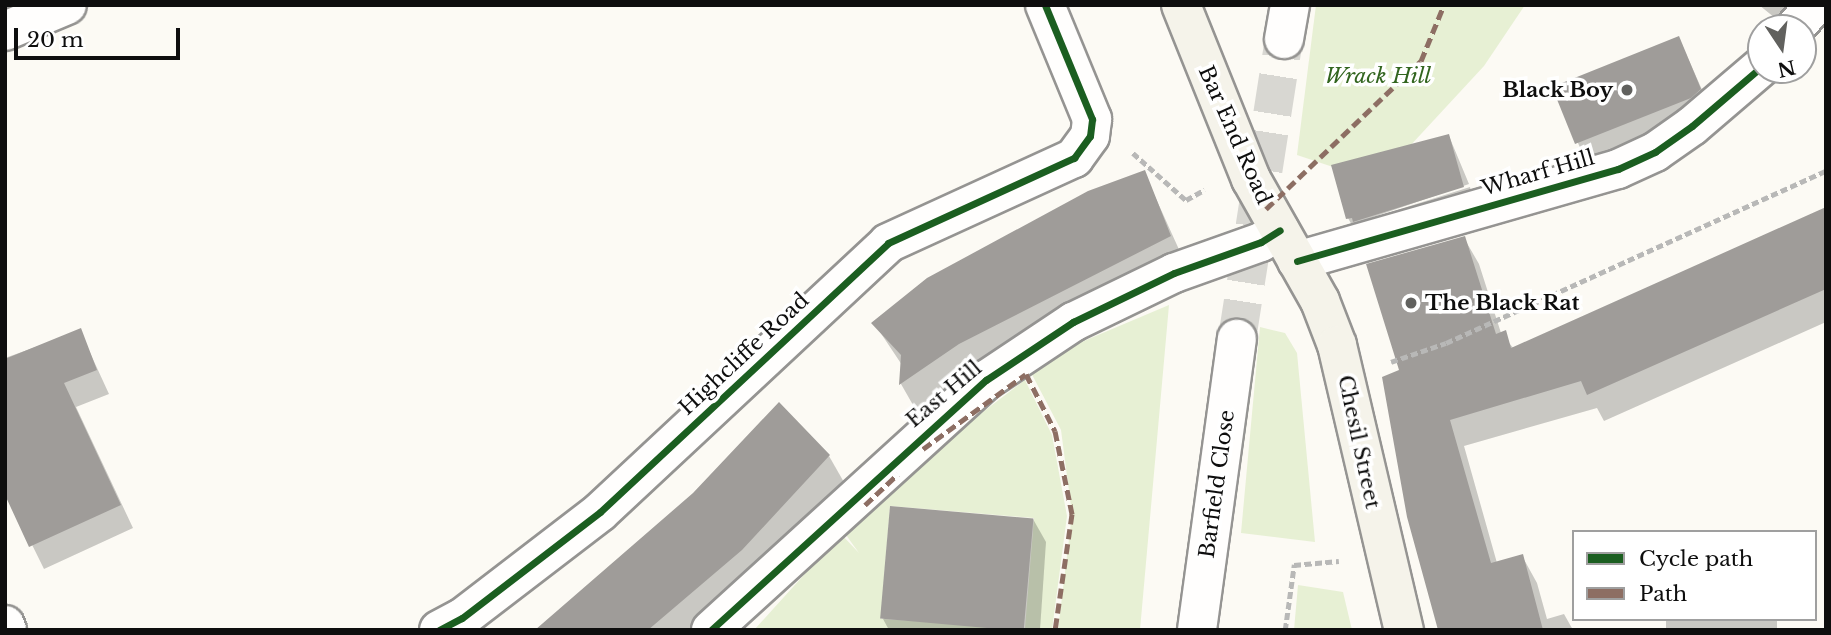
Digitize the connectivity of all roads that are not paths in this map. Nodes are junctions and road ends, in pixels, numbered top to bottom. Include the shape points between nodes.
1 (67, 5) edge
2 (1045, 5) edge
3 (1181, 5) edge
4 (5, 31) edge
5 (1747, 78) edge
6 (1288, 245) junction
7 (1237, 339) tunnel mouth
8 (439, 630) edge
9 (711, 630) edge
10 (1197, 630) edge
11 (1404, 630) edge

1 - 4 street
2 - 8 street, Highcliffe Road via 1091,119 1090,136 1074,158 888,243 600,512
3 - 6 main road, Bar End Road via 1251,180
5 - 6 street, Wharf Hill via 1692,126 1655,152 1618,169
6 - 9 street, East Hill via 1261,242 1174,273 1073,322 986,380
6 - 11 main road, Chesil Street via 1320,301 1346,378
7 - 10 street, Barfield Close

